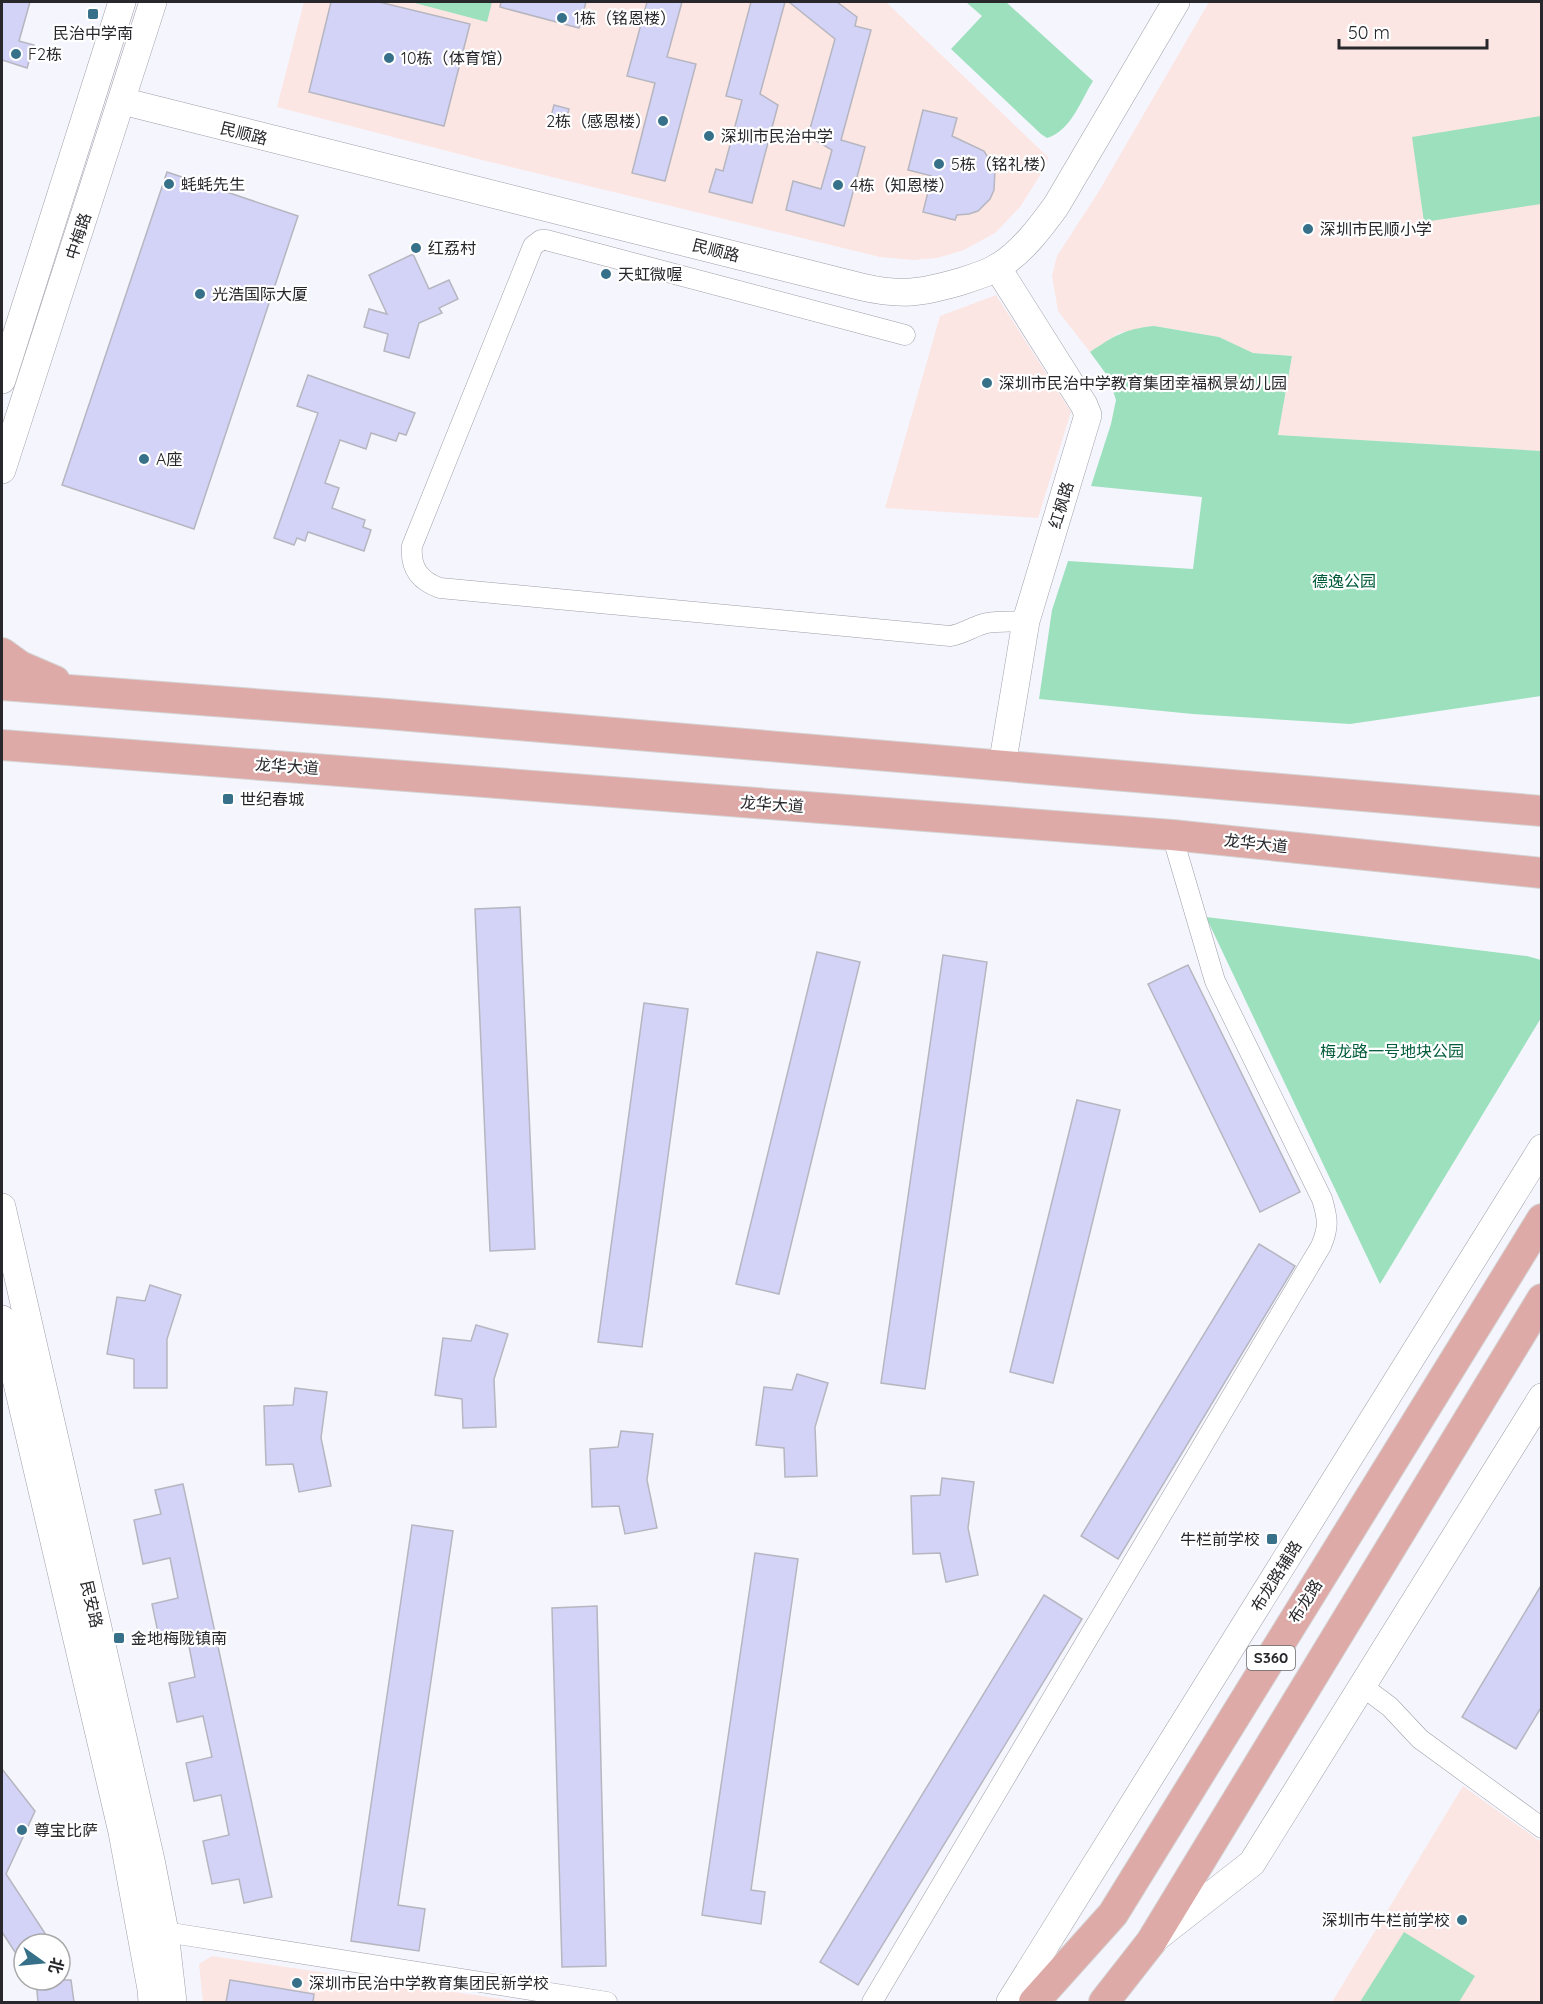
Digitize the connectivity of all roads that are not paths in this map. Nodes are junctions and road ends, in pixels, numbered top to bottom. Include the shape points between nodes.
1 (122, 2) edge
2 (153, 2) edge
3 (1176, 2) edge
4 (122, 101) junction
5 (998, 267) junction
6 (905, 335) dead end
7 (2, 380) edge
8 (2, 470) edge
9 (1026, 621) junction
10 (2, 653) edge
11 (2, 685) edge
12 (86, 692) junction
13 (2, 745) edge
14 (52, 748) junction
15 (2, 758) edge
16 (1002, 766) junction
17 (1542, 811) edge
18 (1172, 835) junction
19 (1541, 873) edge
20 (1542, 1148) edge
21 (2, 1207) edge
22 (1542, 1219) edge
23 (1534, 1311) edge
24 (2, 1319) edge
25 (1542, 1397) edge
26 (1362, 1686) junction
27 (1542, 1828) edge
28 (165, 1932) junction
29 (1151, 1942) junction
30 (152, 2002) edge
31 (173, 2002) edge
32 (607, 2002) edge
33 (872, 2002) edge
34 (1010, 2002) edge
35 (1034, 2002) edge
36 (1104, 2002) edge

1 - 7 main road, 中梅路
2 - 4 main road, 中梅路
3 - 5 main road, 民顺路 via 1056,206 1027,242
4 - 5 main road, 民顺路 via 885,292 927,291
4 - 8 main road, 中梅路
5 - 9 main road, 红枫路 via 1088,415
6 - 9 street via 541,240 533,246 412,546 414,569 420,578 441,588 950,636 987,623
9 - 16 main road, 红枫路
10 - 12 main road via 20,666
11 - 12 main road
12 - 16 main road
13 - 14 main road, 龙华大道
14 - 15 main road
14 - 18 main road, 龙华大道
16 - 17 main road
18 - 19 main road, 龙华大道
18 - 33 street via 1215,981 1322,1199 1327,1230
20 - 34 main road, 布龙路辅路
21 - 28 main road, 民安路
22 - 35 main road, 布龙路 / S360 via 1113,1914
23 - 29 main road, S360
24 - 30 main road, 民安路 via 122,1832
25 - 26 main road
26 - 27 street via 1390,1707 1420,1739
26 - 29 main road via 1252,1863
28 - 31 main road, 民安路
28 - 32 street
29 - 36 main road, S360

